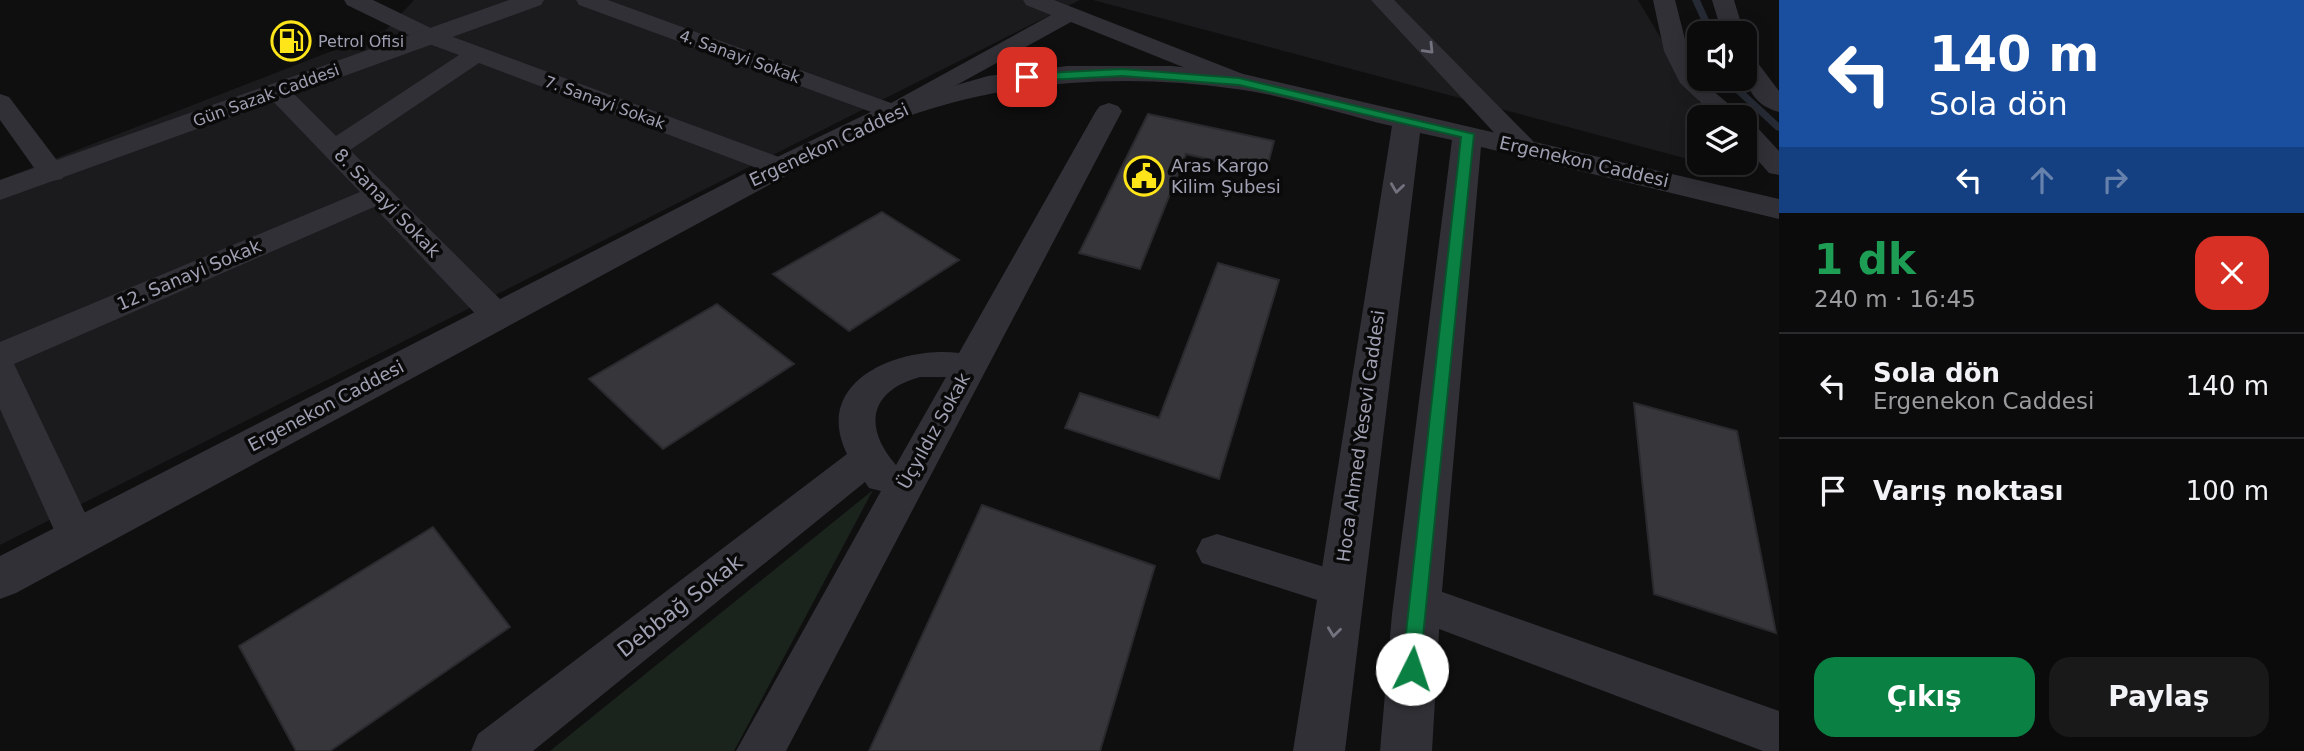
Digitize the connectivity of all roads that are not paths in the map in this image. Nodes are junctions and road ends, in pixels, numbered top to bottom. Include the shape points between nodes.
1 (355, 0) edge
2 (532, 0) edge
3 (587, 0) edge
4 (1034, 0) edge
5 (1382, 0) edge
6 (1664, 0) edge
7 (1723, 0) edge
8 (1069, 14) junction
9 (1729, 21) edge
10 (429, 36) junction
11 (477, 54) junction
12 (1239, 81) junction
13 (1757, 81) edge
14 (276, 90) junction
15 (0, 102) edge
16 (1779, 104) edge
17 (1717, 105) edge
18 (893, 111) junction
19 (1109, 111) dead end
20 (1407, 121) junction
21 (1468, 134) junction
22 (1757, 143) edge
23 (1523, 147) junction
24 (334, 149) junction
25 (780, 167) junction
26 (1779, 167) edge
27 (52, 173) junction
28 (0, 191) edge
29 (378, 195) junction
30 (1779, 209) edge
31 (497, 316) junction
32 (0, 356) edge
33 (969, 368) junction
34 (0, 369) edge
35 (866, 460) junction
36 (903, 488) junction
37 (77, 538) junction
38 (1217, 551) dead end
39 (0, 579) edge
40 (1339, 589) junction
41 (1417, 602) junction
42 (1779, 734) edge
43 (495, 751) edge
44 (760, 751) edge
45 (1319, 751) edge
46 (1406, 751) edge

1 - 10 street, 7. Sanayi Sokak
2 - 10 street, Gün Sazak Caddesi
3 - 18 street, 4. Sanayi Sokak
4 - 8 street
5 -> 23 street
6 - 17 street via 1676,51 1692,83
7 - 9 street
8 - 12 street
8 - 18 street
10 - 11 street, 7. Sanayi Sokak
10 - 14 street, Gün Sazak Caddesi
11 - 24 street
11 - 25 street, 7. Sanayi Sokak
12 - 18 street, Ergenekon Caddesi via 1122,72 1027,77
12 - 20 street, Ergenekon Caddesi
13 - 16 street
14 - 24 street, 8. Sanayi Sokak
14 - 27 street, Gün Sazak Caddesi
15 - 27 street
18 - 25 street, Ergenekon Caddesi
19 - 33 street, Üçyıldız Sokak
20 - 21 street, Ergenekon Caddesi
20 -> 40 street, Hoca Ahmed Yesevi Caddesi
21 - 23 street, Ergenekon Caddesi
21 - 41 street
22 - 26 street
23 - 30 street, Ergenekon Caddesi
24 - 29 street, 8. Sanayi Sokak
25 - 31 street, Ergenekon Caddesi
27 - 28 street, Gün Sazak Caddesi
29 - 31 street, 8. Sanayi Sokak
29 - 32 street, 12. Sanayi Sokak
31 - 37 street, Ergenekon Caddesi
33 - 35 street via 921,365 877,383 862,399 855,419 856,440
33 - 36 street, Üçyıldız Sokak
34 - 37 street
35 - 36 street
35 - 43 street, Debbağ Sokak
36 - 44 street, Üçyıldız Sokak
37 - 39 street, Ergenekon Caddesi
38 - 40 street
40 -> 45 street, Hoca Ahmed Yesevi Caddesi
41 - 42 street
41 - 46 street

